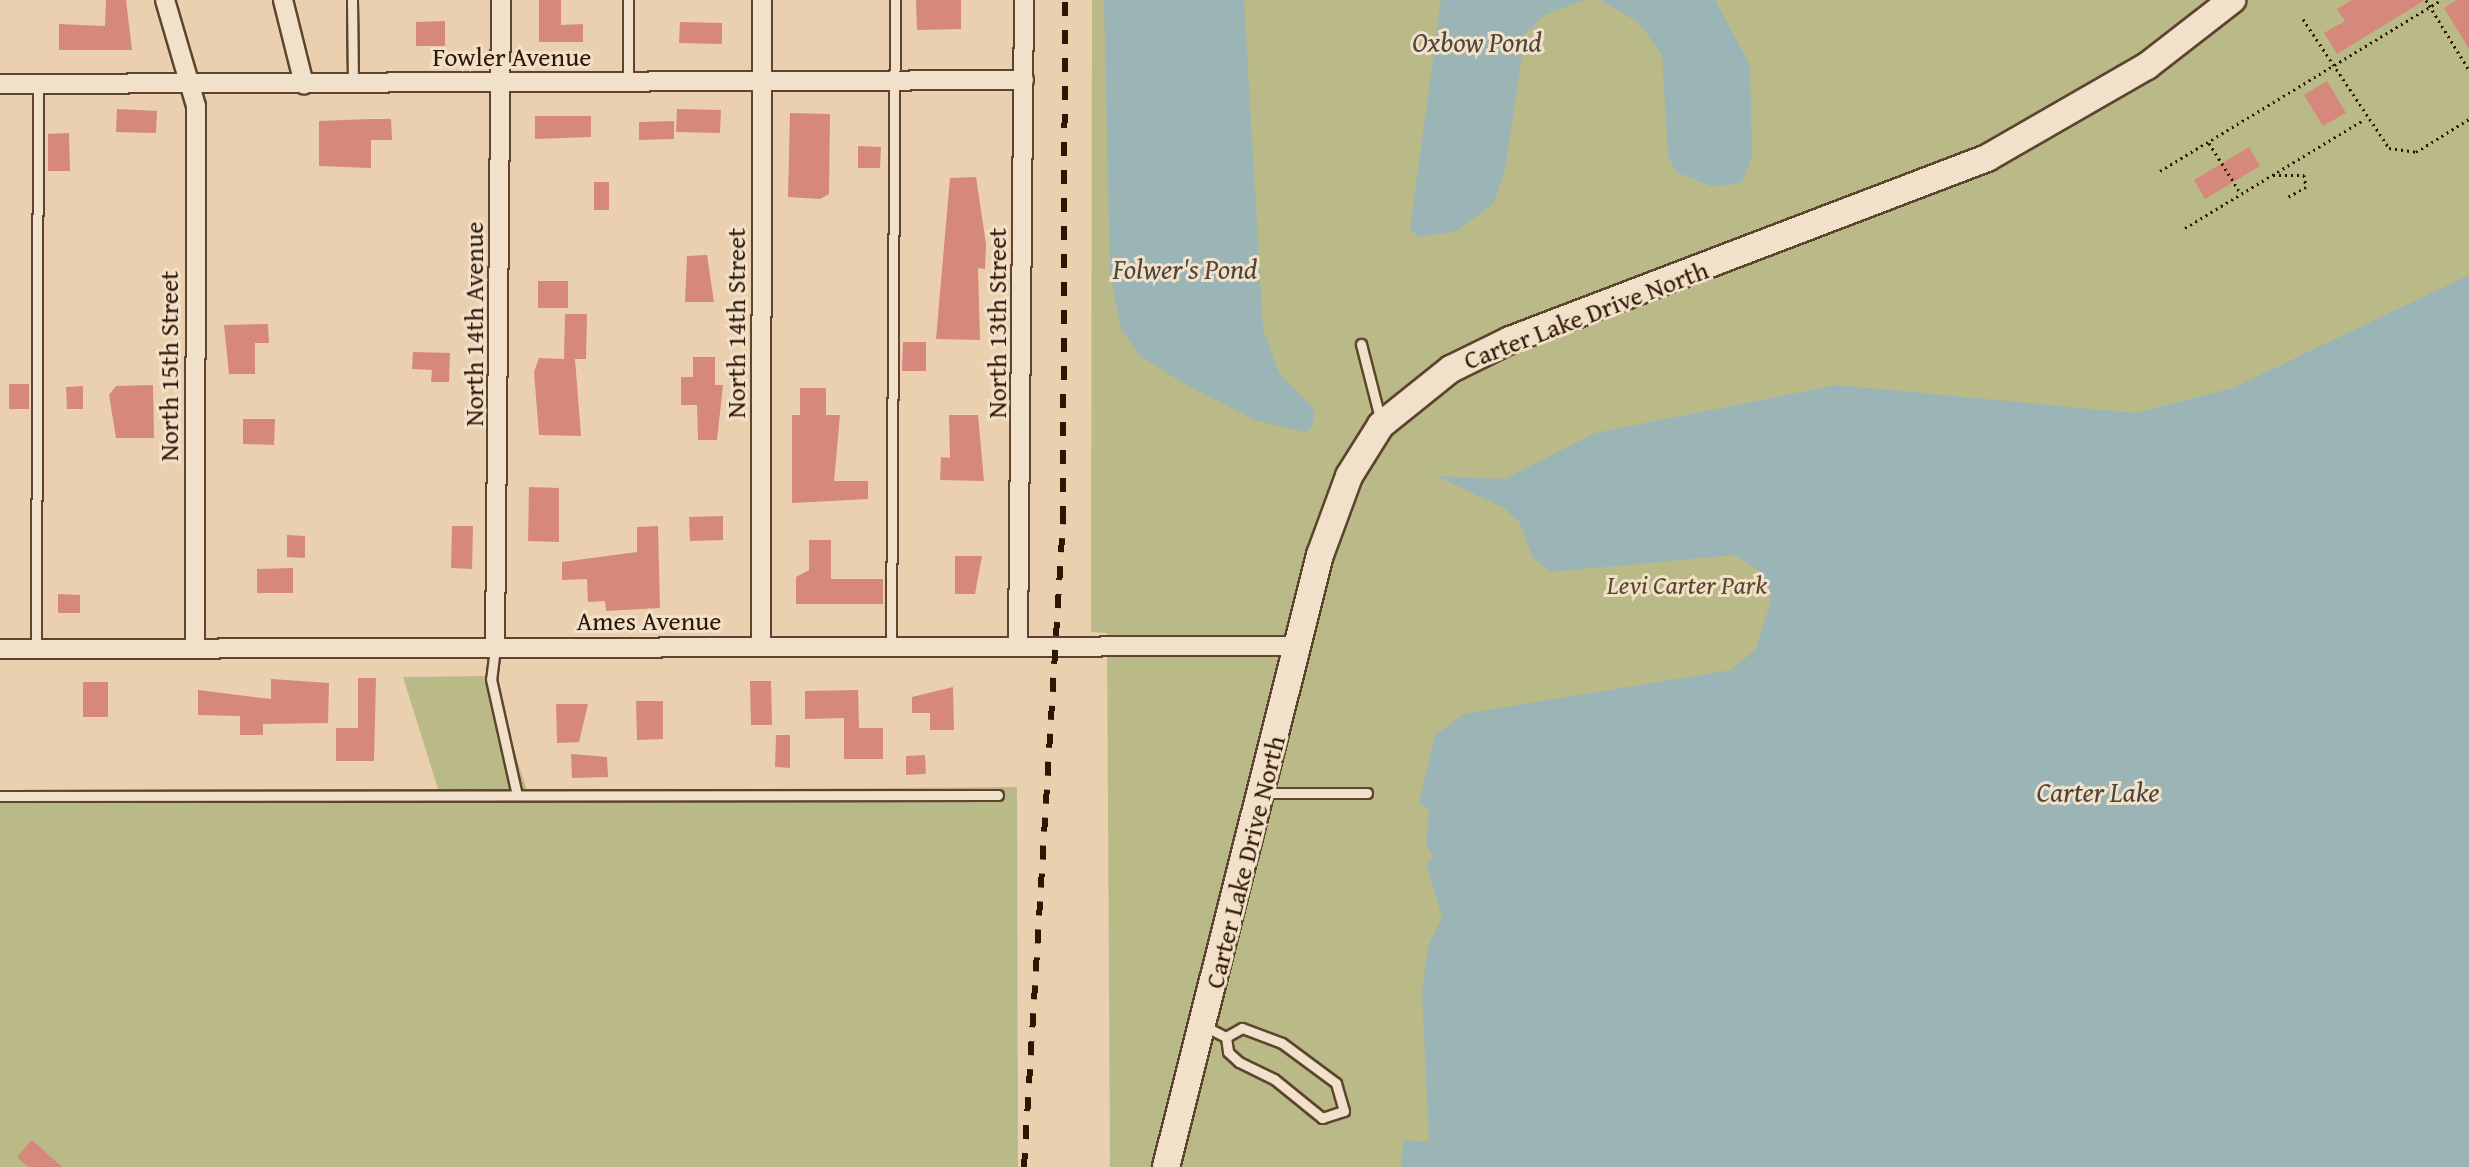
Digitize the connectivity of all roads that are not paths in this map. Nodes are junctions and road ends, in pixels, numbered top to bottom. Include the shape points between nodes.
1 (165, 0) edge
2 (283, 0) edge
3 (352, 0) edge
4 (501, 0) edge
5 (628, 0) edge
6 (762, 0) edge
7 (895, 0) edge
8 (1024, 0) edge
9 (2232, 0) edge
10 (1024, 80) junction
11 (895, 81) junction
12 (628, 82) junction
13 (762, 82) junction
14 (353, 83) junction
15 (500, 83) junction
16 (0, 84) edge
17 (38, 84) junction
18 (191, 84) junction
19 (304, 84) junction
20 (1361, 344) dead end
21 (1381, 425) junction
22 (891, 646) junction
23 (1018, 646) junction
24 (1298, 646) junction
25 (761, 647) junction
26 (495, 648) junction
27 (0, 649) edge
28 (36, 649) junction
29 (195, 649) junction
30 (1262, 793) junction
31 (1367, 793) dead end
32 (517, 795) junction
33 (998, 795) dead end
34 (0, 796) edge
35 (1215, 1031) junction
36 (1166, 1167) edge

1 - 18 street, North 15th Street
2 - 19 street
3 - 14 lane
4 - 15 street, North 14th Avenue
5 - 12 lane
6 - 13 street, North 14th Street
7 - 11 lane
8 - 10 street, North 13th Street
9 - 21 street, Carter Lake Drive North via 2147,66 1987,158 1510,340 1451,369
10 - 11 street, Fowler Avenue
10 - 23 street, North 13th Street
11 - 13 street, Fowler Avenue
11 - 22 lane
12 - 13 street, Fowler Avenue
12 - 15 street, Fowler Avenue
13 - 25 street, North 14th Street
14 - 15 street, Fowler Avenue
14 - 19 street, Fowler Avenue
15 - 26 street, North 14th Avenue
16 - 17 street, Fowler Avenue
17 - 18 street, Fowler Avenue
17 - 28 lane
18 - 19 street, Fowler Avenue
18 - 29 street, North 15th Street
20 - 21 lane
21 - 24 street, Carter Lake Drive North via 1332,518
22 - 23 street, Ames Avenue
22 - 25 street, Ames Avenue
23 - 24 street, Ames Avenue
24 - 30 street, Carter Lake Drive North
25 - 26 street, Ames Avenue
26 - 29 street, Ames Avenue
26 - 32 lane via 491,679
27 - 28 street, Ames Avenue
28 - 29 street, Ames Avenue
30 - 31 lane
30 - 35 street, Carter Lake Drive North
32 - 33 lane
32 - 34 lane
35 - 35 lane via 1228,1052 1322,1118 1344,1111 1336,1083 1282,1043 1242,1028
35 - 36 street, Carter Lake Drive North

